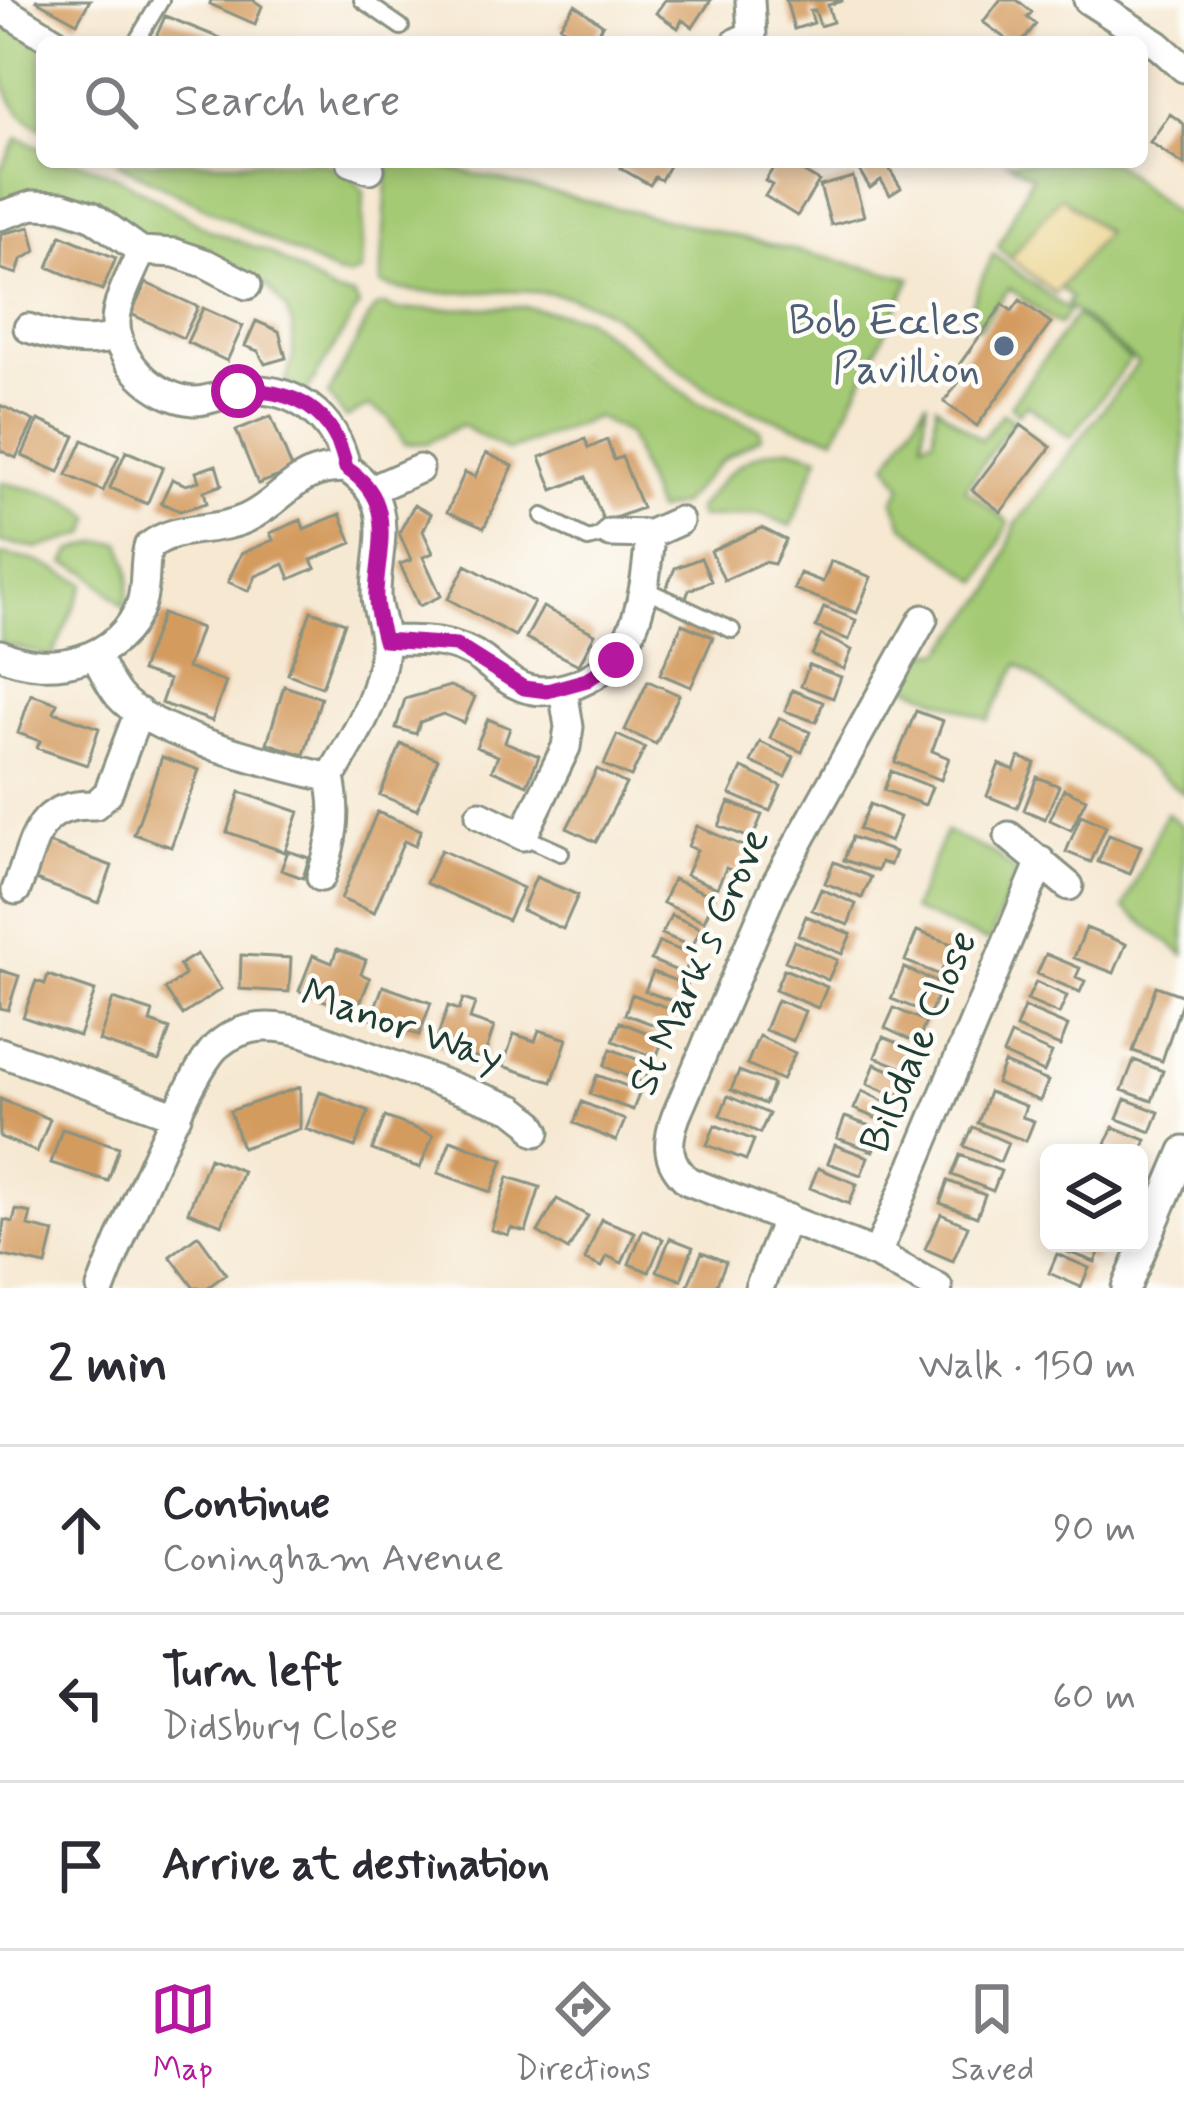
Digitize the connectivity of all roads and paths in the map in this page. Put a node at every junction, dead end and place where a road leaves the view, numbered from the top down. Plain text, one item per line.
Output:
1 (160, 0) edge
2 (362, 0) edge
3 (750, 0) edge
4 (1088, 0) edge
5 (0, 8) edge
6 (400, 27) dead end
7 (46, 36) edge
8 (139, 36) edge
9 (751, 36) edge
10 (1143, 36) edge
11 (1148, 39) edge
12 (1184, 68) edge
13 (0, 216) edge
14 (141, 251) junction
15 (247, 285) dead end
16 (28, 328) dead end
17 (118, 336) junction
18 (346, 468) junction
19 (419, 469) dead end
20 (371, 490) junction
21 (543, 517) dead end
22 (679, 521) dead end
23 (610, 532) joint
24 (650, 534) junction
25 (645, 589) junction
26 (922, 619) dead end
27 (732, 630) dead end
28 (384, 640) junction
29 (0, 654) edge
30 (95, 655) junction
31 (563, 689) junction
32 (140, 712) junction
33 (330, 778) junction
34 (480, 815) dead end
35 (523, 836) junction
36 (1009, 836) dead end
37 (562, 853) dead end
38 (1041, 861) junction
39 (321, 877) dead end
40 (1070, 886) dead end
41 (16, 890) dead end
42 (0, 1052) edge
43 (177, 1116) junction
44 (536, 1132) dead end
45 (1184, 1151) edge
46 (788, 1218) junction
47 (877, 1254) junction
48 (101, 1288) edge
49 (759, 1288) edge
50 (938, 1288) edge
51 (1126, 1288) edge

1 - 8 lane
2 - 6 lane
3 - 9 street
4 - 10 street
5 - 7 street
11 - 12 street
13 - 14 street
14 - 15 street
14 - 17 street
16 - 17 street
17 - 18 street
18 - 20 street
18 - 30 street
19 - 20 street
20 - 28 street
21 - 23 lane
22 - 24 street
23 - 24 street
24 - 25 street
25 - 27 lane
25 - 31 street
26 - 46 street, St Mark's Grove
28 - 31 street
28 - 33 street
29 - 30 street
30 - 32 street
31 - 35 street
32 - 33 street
32 - 41 street
33 - 39 street
34 - 35 street
35 - 37 lane
36 - 38 street
38 - 40 street
38 - 47 street, Bilsdale Close
42 - 43 street
43 - 44 street, Manor Way
43 - 48 street, Manor Way
45 - 51 street
46 - 47 street, St Mark's Grove
46 - 49 street
47 - 50 street, St Mark's Grove

